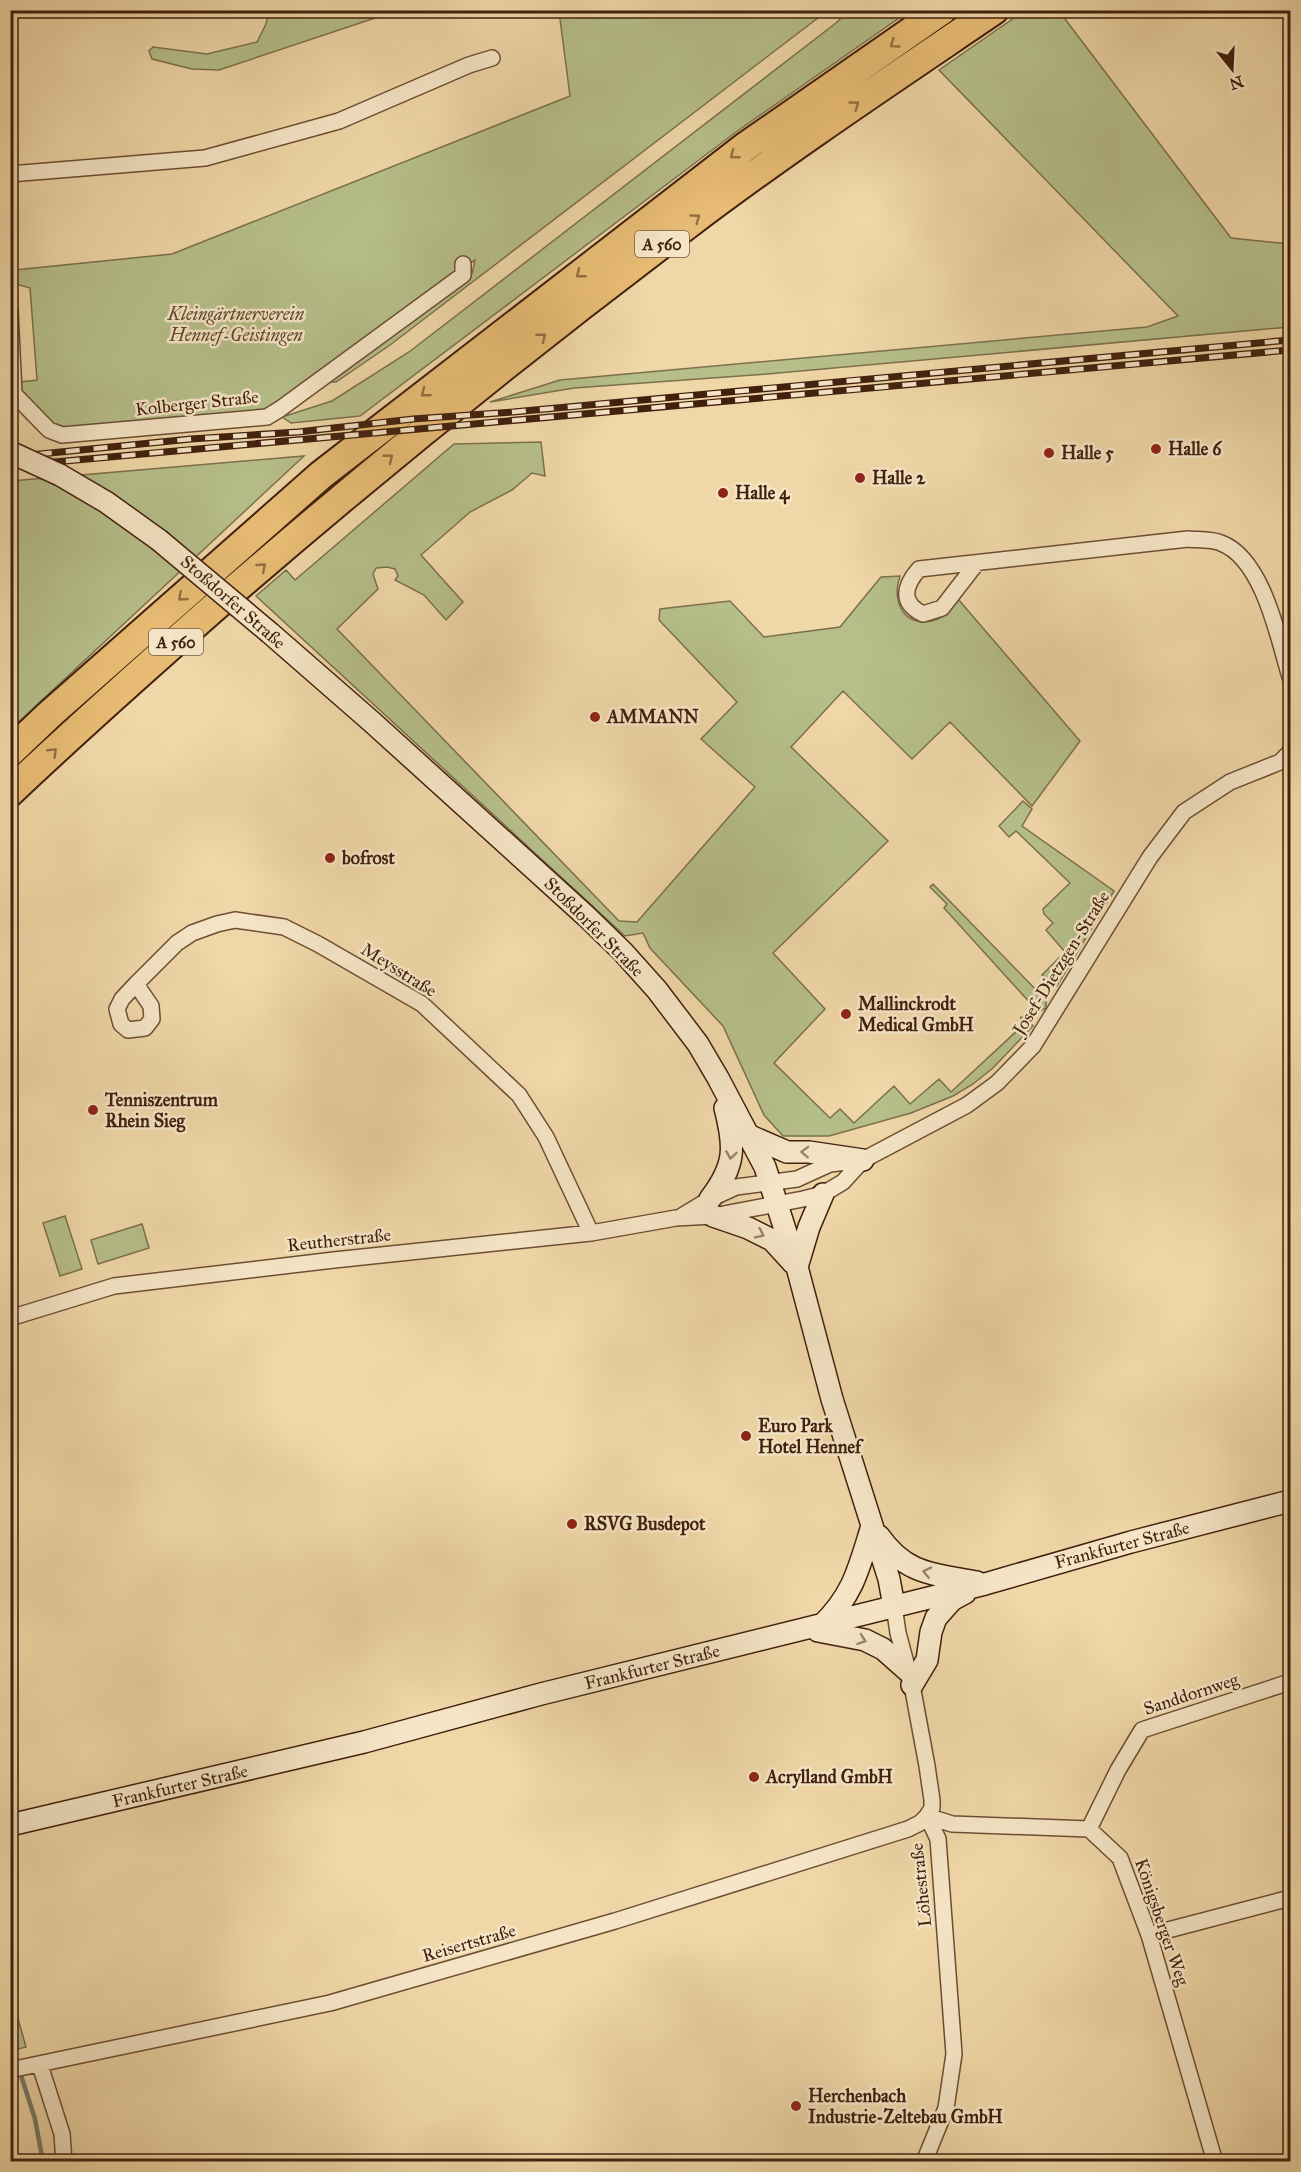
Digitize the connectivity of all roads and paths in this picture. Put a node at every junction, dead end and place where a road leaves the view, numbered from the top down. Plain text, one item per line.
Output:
1 (942, 10) edge
2 (994, 10) edge
3 (492, 58) dead end
4 (10, 174) edge
5 (463, 264) dead end
6 (10, 311) edge
7 (10, 452) edge
8 (976, 564) junction
9 (1290, 677) edge
10 (10, 752) edge
11 (1290, 752) edge
12 (10, 792) edge
13 (136, 984) dead end
14 (718, 1078) junction
15 (748, 1135) junction
16 (862, 1160) junction
17 (770, 1183) junction
18 (823, 1194) junction
19 (777, 1204) junction
20 (712, 1207) junction
21 (591, 1233) junction
22 (797, 1267) junction
23 (10, 1318) edge
24 (1290, 1501) edge
25 (872, 1526) junction
26 (985, 1584) junction
27 (894, 1606) junction
28 (814, 1627) junction
29 (910, 1679) junction
30 (1290, 1682) edge
31 (927, 1816) junction
32 (10, 1825) edge
33 (1089, 1829) junction
34 (1290, 1898) edge
35 (1149, 1935) junction
36 (34, 2066) junction
37 (11, 2070) edge
38 (64, 2162) edge
39 (924, 2162) edge
40 (1215, 2162) edge

1 -> 10 highway, A 560
12 -> 2 highway, A 560
3 - 4 street
5 - 6 street, Kolberger Straße
7 - 14 main road, Stoßdorfer Straße, bridge
8 - 8 street
8 - 9 street
11 - 16 street, Josef-Dietzgen-Straße
13 - 21 street, Meysstraße
14 - 15 main road, Stoßdorfer Straße
14 -> 20 main road
16 -> 15 main road
15 - 17 main road, Stoßdorfer Straße
16 - 17 street, Josef-Dietzgen-Straße
16 - 18 street
17 - 19 main road, Stoßdorfer Straße
17 - 20 street, Reutherstraße
18 - 19 street, Reutherstraße
18 - 22 main road
19 - 20 street, Reutherstraße
19 - 22 main road, Stoßdorfer Straße
20 - 21 street, Reutherstraße
20 -> 22 main road
21 - 23 street, Reutherstraße
22 - 25 main road, Stoßdorfer Straße
24 - 26 main road, Frankfurter Straße
26 -> 25 main road
25 - 27 main road, Stoßdorfer Straße
25 - 28 main road
26 - 27 main road, Frankfurter Straße
26 - 29 main road
27 - 28 main road, Frankfurter Straße
27 - 29 street, Löhestraße
28 -> 29 main road
28 - 32 main road, Frankfurter Straße
29 - 31 street, Löhestraße
30 - 33 street, Sanddornweg
31 - 33 street
31 - 36 street, Reisertstraße
31 - 39 street, Löhestraße
33 - 35 street, Königsberger Weg
34 - 35 street
35 - 40 street, Königsberger Weg
36 - 37 street, Reisertstraße
36 - 38 street

